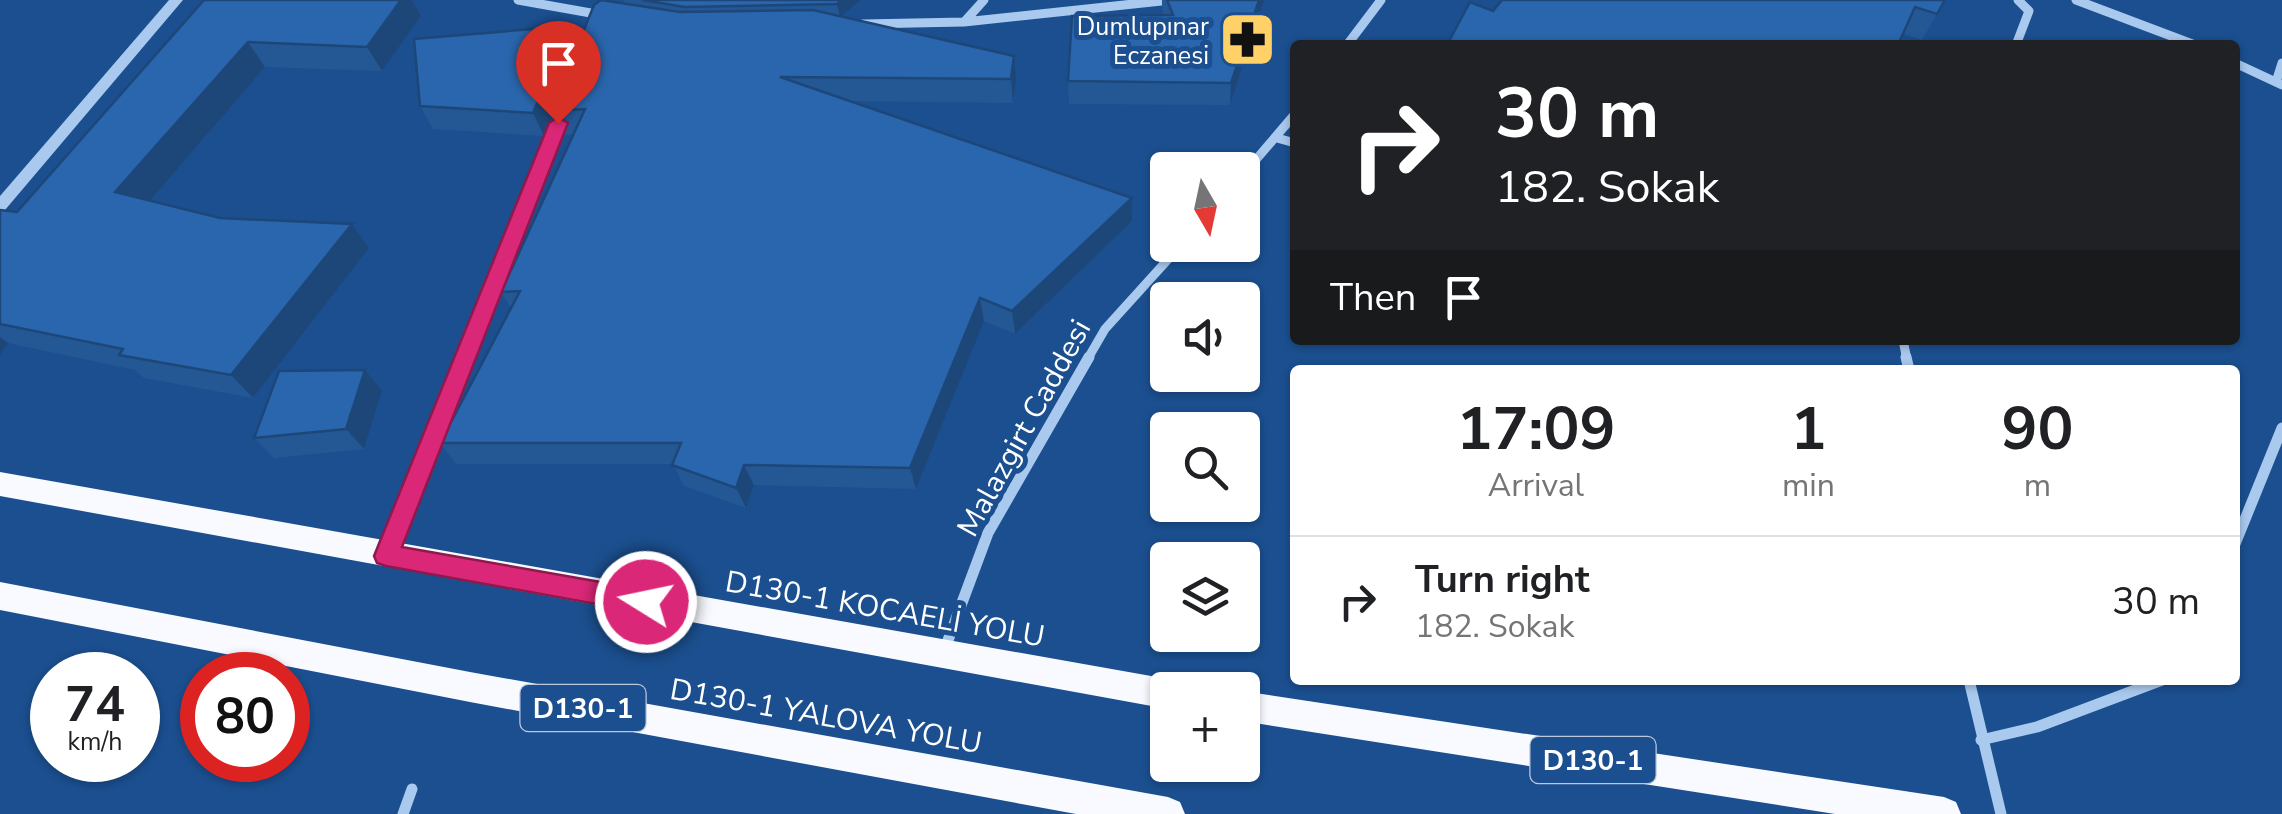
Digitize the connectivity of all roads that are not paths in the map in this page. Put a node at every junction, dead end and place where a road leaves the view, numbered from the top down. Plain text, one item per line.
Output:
1 (176, 0) edge
2 (518, 0) edge
3 (984, 0) edge
4 (1171, 0) edge
5 (1381, 0) edge
6 (2018, 0) edge
7 (2076, 0) edge
8 (606, 12) junction
9 (619, 18) edge
10 (964, 22) junction
11 (846, 24) edge
12 (594, 33) edge
13 (1351, 40) edge
14 (2018, 40) edge
15 (2183, 40) edge
16 (2282, 64) edge
17 (2240, 65) edge
18 (2279, 84) edge
19 (566, 105) edge
20 (1290, 121) edge
21 (1277, 138) junction
22 (1290, 142) edge
23 (1260, 156) edge
24 (0, 206) edge
25 (1166, 262) edge
26 (2282, 428) edge
27 (0, 484) edge
28 (2240, 532) edge
29 (386, 556) junction
30 (0, 596) edge
31 (943, 655) junction
32 (1970, 685) edge
33 (2149, 685) edge
34 (1150, 691) edge
35 (1260, 709) edge
36 (1981, 740) junction
37 (412, 789) dead end
38 (403, 814) edge
39 (1168, 814) edge
40 (1944, 814) edge
41 (2001, 814) edge

1 - 24 street
2 - 8 street
3 - 10 street
4 - 10 street
5 - 13 street
6 - 14 street
7 - 15 street
8 - 9 street
8 - 12 street
10 - 11 street
16 - 18 street
17 - 18 street
19 - 29 street
20 - 21 street
21 - 22 street
21 - 23 street
25 - 31 street, Malazgirt Caddesi
26 - 28 street
27 - 29 highway, D130-1 KOCAELİ YOLU
29 - 31 highway, D130-1 KOCAELİ YOLU
30 - 39 highway, D130-1 YALOVA YOLU / D130-1
31 - 34 highway, D130-1 KOCAELİ YOLU
32 - 36 street
33 - 36 street
35 - 40 highway, D130-1
36 - 41 street
37 - 38 street

